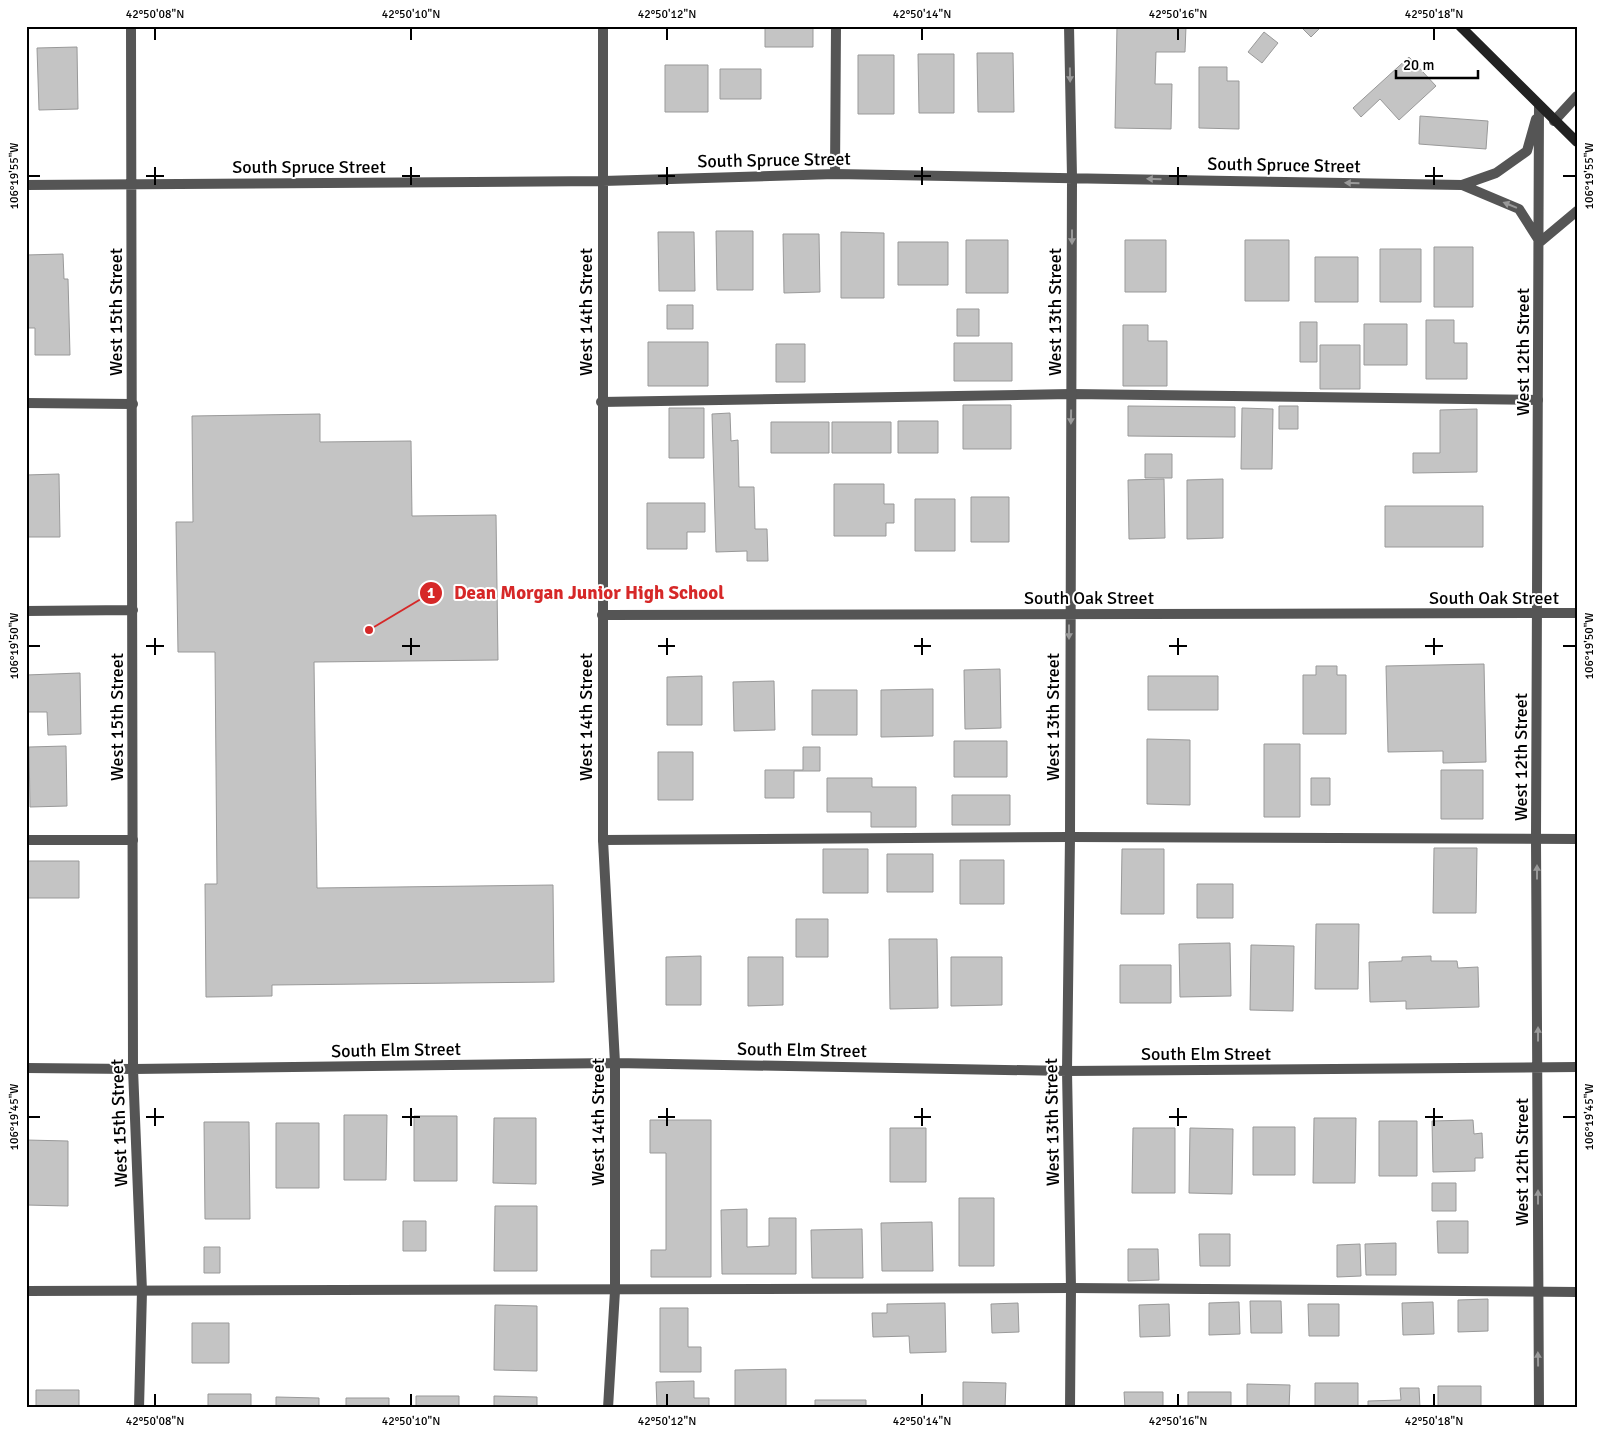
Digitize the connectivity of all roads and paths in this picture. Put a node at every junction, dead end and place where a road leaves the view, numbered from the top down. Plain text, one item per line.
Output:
1 (131, 26) edge
2 (603, 26) edge
3 (836, 26) edge
4 (1069, 26) edge
5 (1460, 26) edge
6 (1577, 96) edge
7 (1539, 106) junction
8 (1554, 121) junction
9 (1577, 142) edge
10 (835, 174) junction
11 (1072, 177) junction
12 (603, 181) junction
13 (26, 185) edge
14 (133, 185) junction
15 (1462, 185) junction
16 (1577, 211) edge
17 (1540, 242) junction
18 (1071, 394) junction
19 (1538, 400) junction
20 (601, 402) junction
21 (26, 403) edge
22 (133, 404) junction
23 (133, 610) junction
24 (26, 611) edge
25 (1577, 613) edge
26 (1538, 614) junction
27 (602, 615) junction
28 (1069, 615) junction
29 (1070, 837) junction
30 (1536, 839) junction
31 (1577, 839) edge
32 (26, 840) edge
33 (133, 840) junction
34 (603, 840) junction
35 (615, 1063) junction
36 (1538, 1067) junction
37 (1577, 1067) edge
38 (26, 1068) edge
39 (133, 1069) junction
40 (1067, 1071) junction
41 (1071, 1288) junction
42 (26, 1291) edge
43 (142, 1291) junction
44 (615, 1291) junction
45 (1538, 1292) junction
46 (1577, 1292) edge
47 (139, 1408) edge
48 (608, 1408) edge
49 (1070, 1408) edge
50 (1539, 1408) edge

1 - 14 street, West 15th Street
2 - 12 street, West 14th Street
3 - 10 street
4 -> 11 street, West 13th Street
5 - 7 main road
6 - 8 street
7 - 8 main road
7 - 15 street, South Spruce Street
7 - 17 street, West 12th Street
8 - 9 main road
10 - 11 street, South Spruce Street
10 - 12 street, South Spruce Street
15 -> 11 street, South Spruce Street
11 -> 18 street, West 13th Street
12 - 14 street, South Spruce Street
12 - 20 street, West 14th Street
13 - 14 street, South Spruce Street
14 - 22 street, West 15th Street
17 -> 15 street, South Spruce Street
16 - 17 street
17 - 19 street, West 12th Street
18 - 19 street
18 - 20 street
18 -> 28 street, West 13th Street
19 - 26 street, West 12th Street
20 - 27 street, West 14th Street
21 - 22 street
22 - 23 street, West 15th Street
23 - 24 street
23 - 33 street, West 15th Street
25 - 26 street, South Oak Street
26 - 28 street, South Oak Street
26 - 30 street, West 12th Street
27 - 28 street, South Oak Street
27 - 34 street, West 14th Street
28 -> 29 street, West 13th Street
29 - 30 street
29 - 34 street
29 - 40 street, West 13th Street
30 - 31 street
36 -> 30 street, West 12th Street
32 - 33 street
33 - 39 street, West 15th Street
34 - 35 street, West 14th Street
35 - 39 street, South Elm Street
35 - 40 street, South Elm Street
35 - 44 street, West 14th Street
36 - 37 street, South Elm Street
36 - 40 street, South Elm Street
45 -> 36 street, West 12th Street
38 - 39 street, South Elm Street
39 - 43 street, West 15th Street
40 - 41 street, West 13th Street
41 - 44 street
41 - 45 street
41 - 49 street, West 13th Street
42 - 43 street
43 - 44 street
43 - 47 street, West 15th Street
44 - 48 street, West 14th Street
45 - 46 street
50 -> 45 street, West 12th Street

